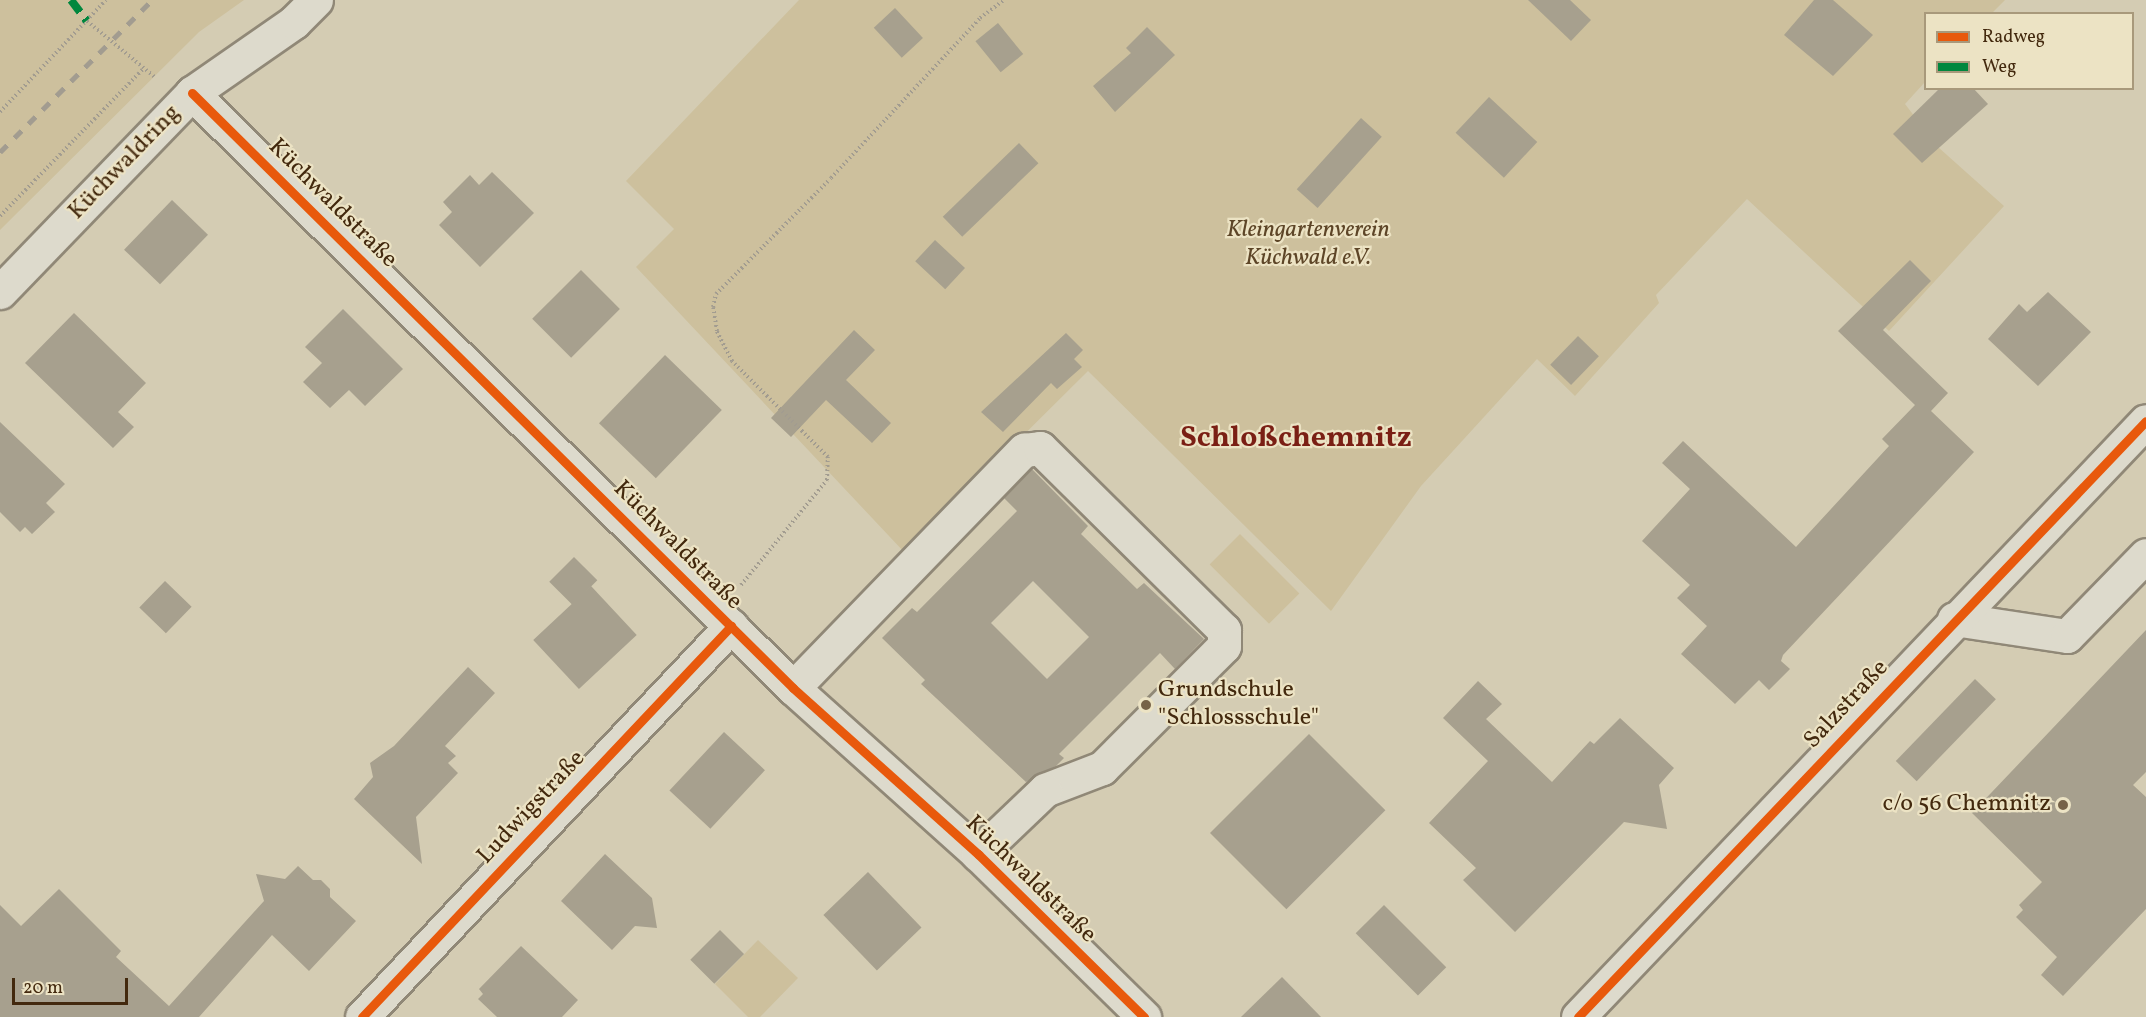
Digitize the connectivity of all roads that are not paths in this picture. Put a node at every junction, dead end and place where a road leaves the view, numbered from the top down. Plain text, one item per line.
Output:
1 (316, 0) edge
2 (192, 93) junction
3 (0, 292) edge
4 (2146, 421) edge
5 (2146, 555) edge
6 (1954, 619) junction
7 (725, 621) junction
8 (793, 688) junction
9 (978, 854) junction
10 (363, 1017) edge
11 (1144, 1017) edge
12 (1578, 1017) edge

1 - 2 street, Küchwaldring
2 - 3 street, Küchwaldring
2 - 7 street, Küchwaldstraße
4 - 6 street, Salzstraße
5 - 6 street
6 - 12 street, Salzstraße
7 - 8 street, Küchwaldstraße
7 - 10 street, Ludwigstraße
8 - 9 street, Küchwaldstraße
8 - 9 street
9 - 11 street, Küchwaldstraße

